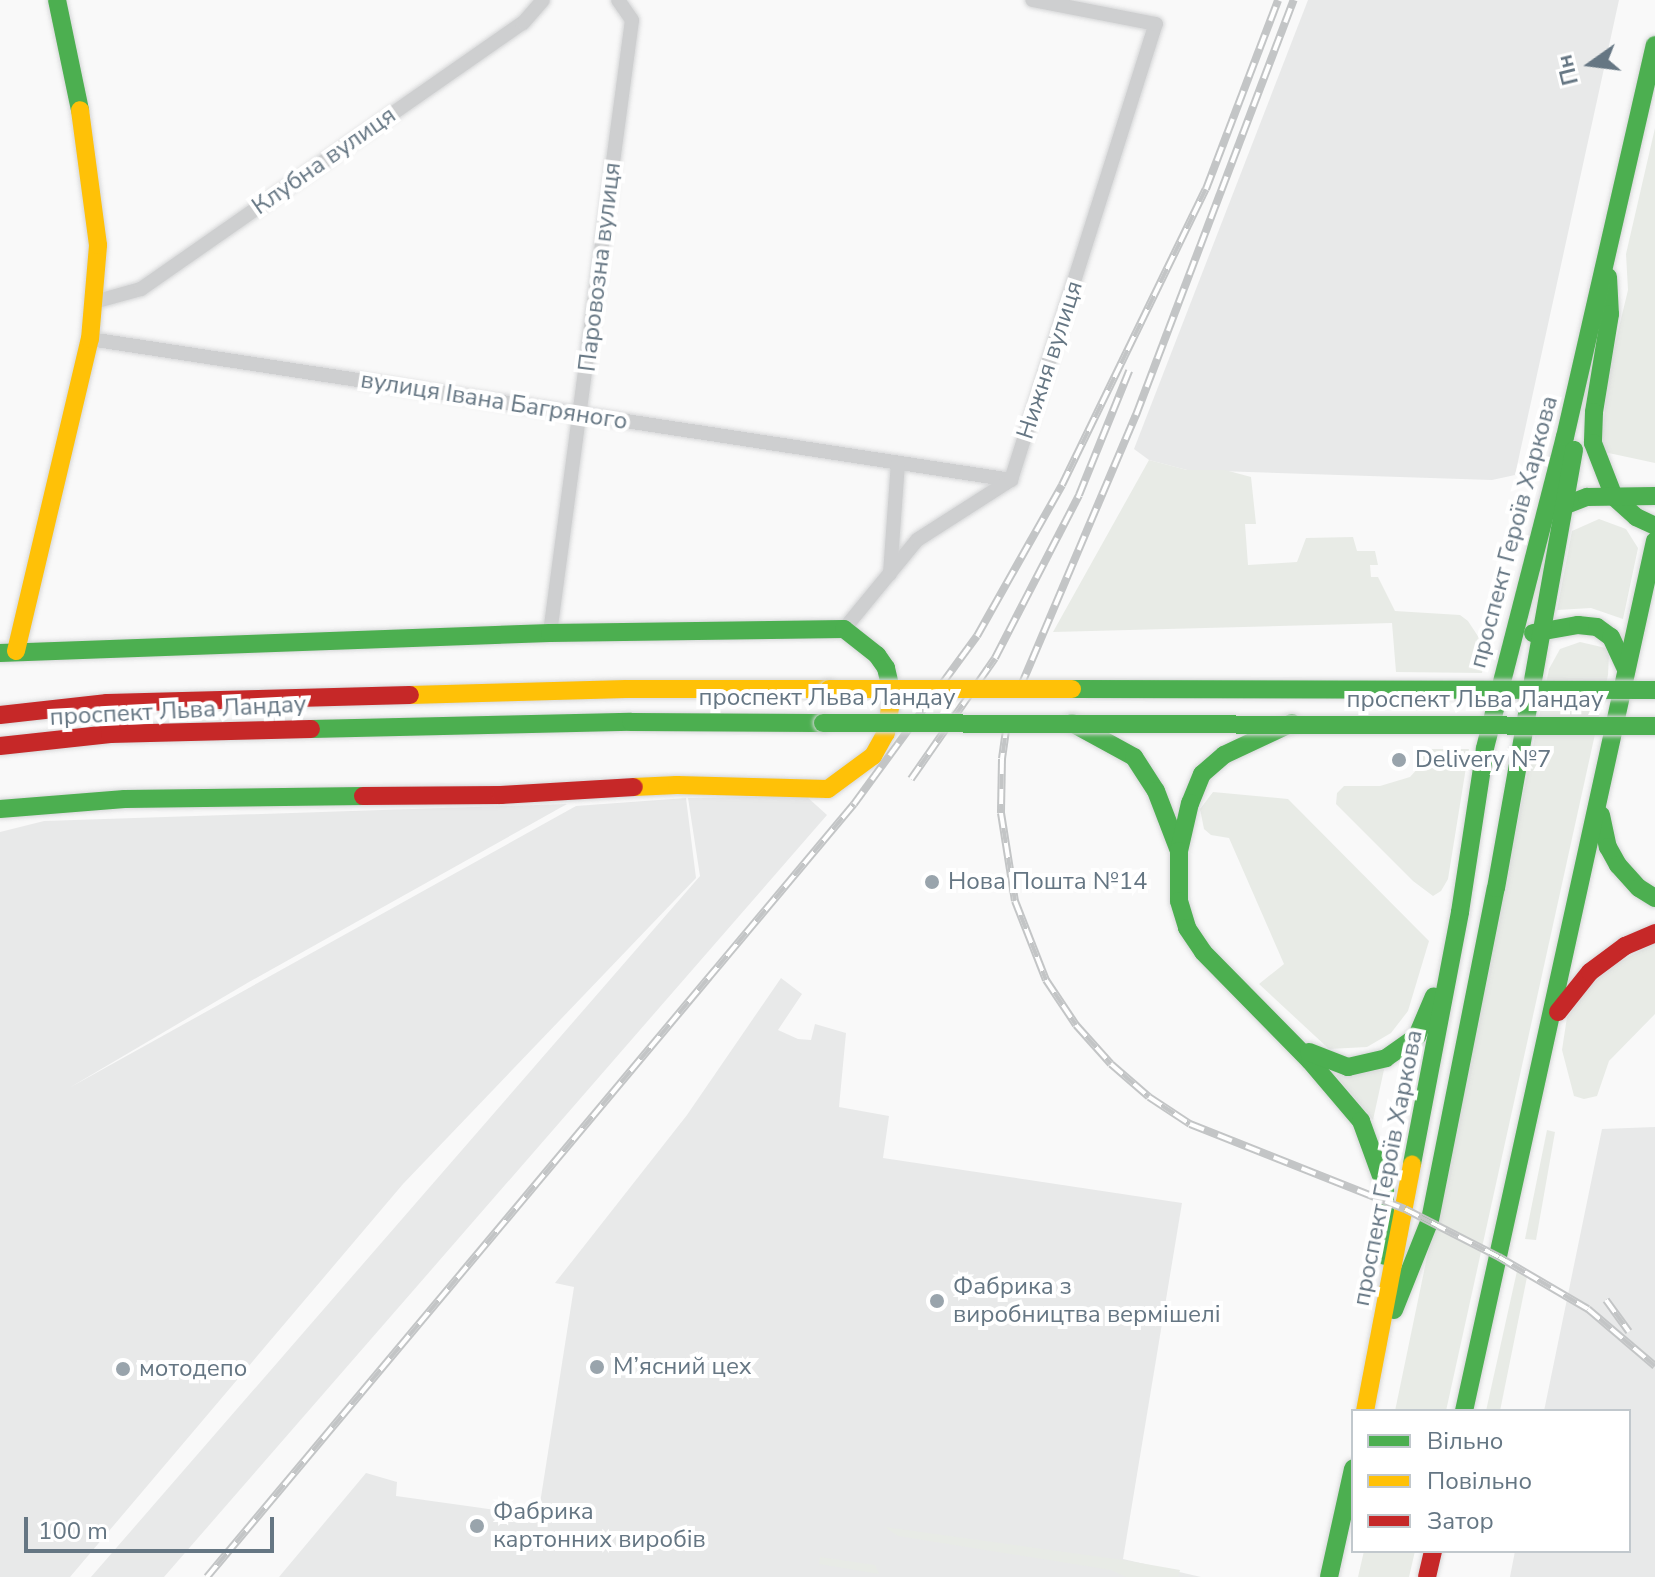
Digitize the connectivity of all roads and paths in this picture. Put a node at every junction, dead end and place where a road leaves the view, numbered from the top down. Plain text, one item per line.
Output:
1 (57, 0) edge
2 (543, 0) edge
3 (618, 0) edge
4 (1032, 0) edge
5 (1655, 45) edge
6 (1606, 262) junction
7 (94, 302) junction
8 (90, 339) junction
9 (581, 415) junction
10 (898, 463) junction
11 (1011, 480) junction
12 (1655, 496) edge
13 (1617, 500) junction
14 (1655, 503) edge
15 (1565, 510) junction
16 (1655, 526) edge
17 (1541, 531) junction
18 (1655, 541) edge
19 (890, 574) junction
20 (1569, 626) junction
21 (844, 629) junction
22 (1543, 630) junction
23 (550, 633) junction
24 (8, 652) edge
25 (1537, 663) junction
26 (1625, 667) junction
27 (1503, 670) junction
28 (1655, 690) edge
29 (0, 715) edge
30 (1072, 723) junction
31 (1292, 723) junction
32 (1655, 726) edge
33 (0, 746) edge
34 (1600, 797) junction
35 (0, 809) edge
36 (1179, 851) junction
37 (1655, 898) edge
38 (1460, 912) junction
39 (1655, 933) edge
40 (1551, 1026) junction
41 (1292, 1041) junction
42 (1379, 1342) junction
43 (1365, 1409) edge
44 (1464, 1409) edge
45 (1351, 1478) edge
46 (1433, 1553) edge
47 (1329, 1577) edge
48 (1427, 1577) edge

1 - 7 main road
2 - 7 street, Клубна вулиця
3 - 9 street, Паровозна вулиця
4 - 11 street, Нижня вулиця
5 - 6 main road, проспект Героїв Харкова
6 - 13 main road
6 - 15 main road
6 - 17 main road, проспект Героїв Харкова
7 - 8 main road
8 - 9 street, вулиця Івана Багряного
8 - 24 main road
9 - 10 street, вулиця Івана Багряного
9 - 23 street, Паровозна вулиця
10 - 11 street, вулиця Івана Багряного
10 - 19 street
11 - 19 street
12 - 13 main road
13 - 14 main road
13 - 15 main road
13 - 16 main road
15 - 17 main road
15 - 22 main road
17 - 27 main road, проспект Героїв Харкова
18 - 26 main road
19 - 21 street
20 - 22 main road
20 - 25 main road
20 - 26 main road
21 - 23 main road
21 - 35 main road
22 - 25 main road
22 - 27 main road
23 - 24 main road
25 - 42 main road
26 - 34 main road
27 - 38 main road, проспект Героїв Харкова
28 - 29 main road, проспект Льва Ландау, bridge
30 - 31 main road, проспект Льва Ландау, bridge
30 - 33 main road, проспект Льва Ландау, bridge
30 - 36 main road
31 - 32 main road, проспект Льва Ландау, bridge
31 - 36 main road
34 - 37 main road
34 - 40 main road
36 - 41 main road
38 - 41 main road
38 - 42 main road, проспект Героїв Харкова
39 - 40 main road
40 - 44 main road
41 - 42 main road
42 - 43 main road, проспект Героїв Харкова
45 - 47 main road
46 - 48 main road

